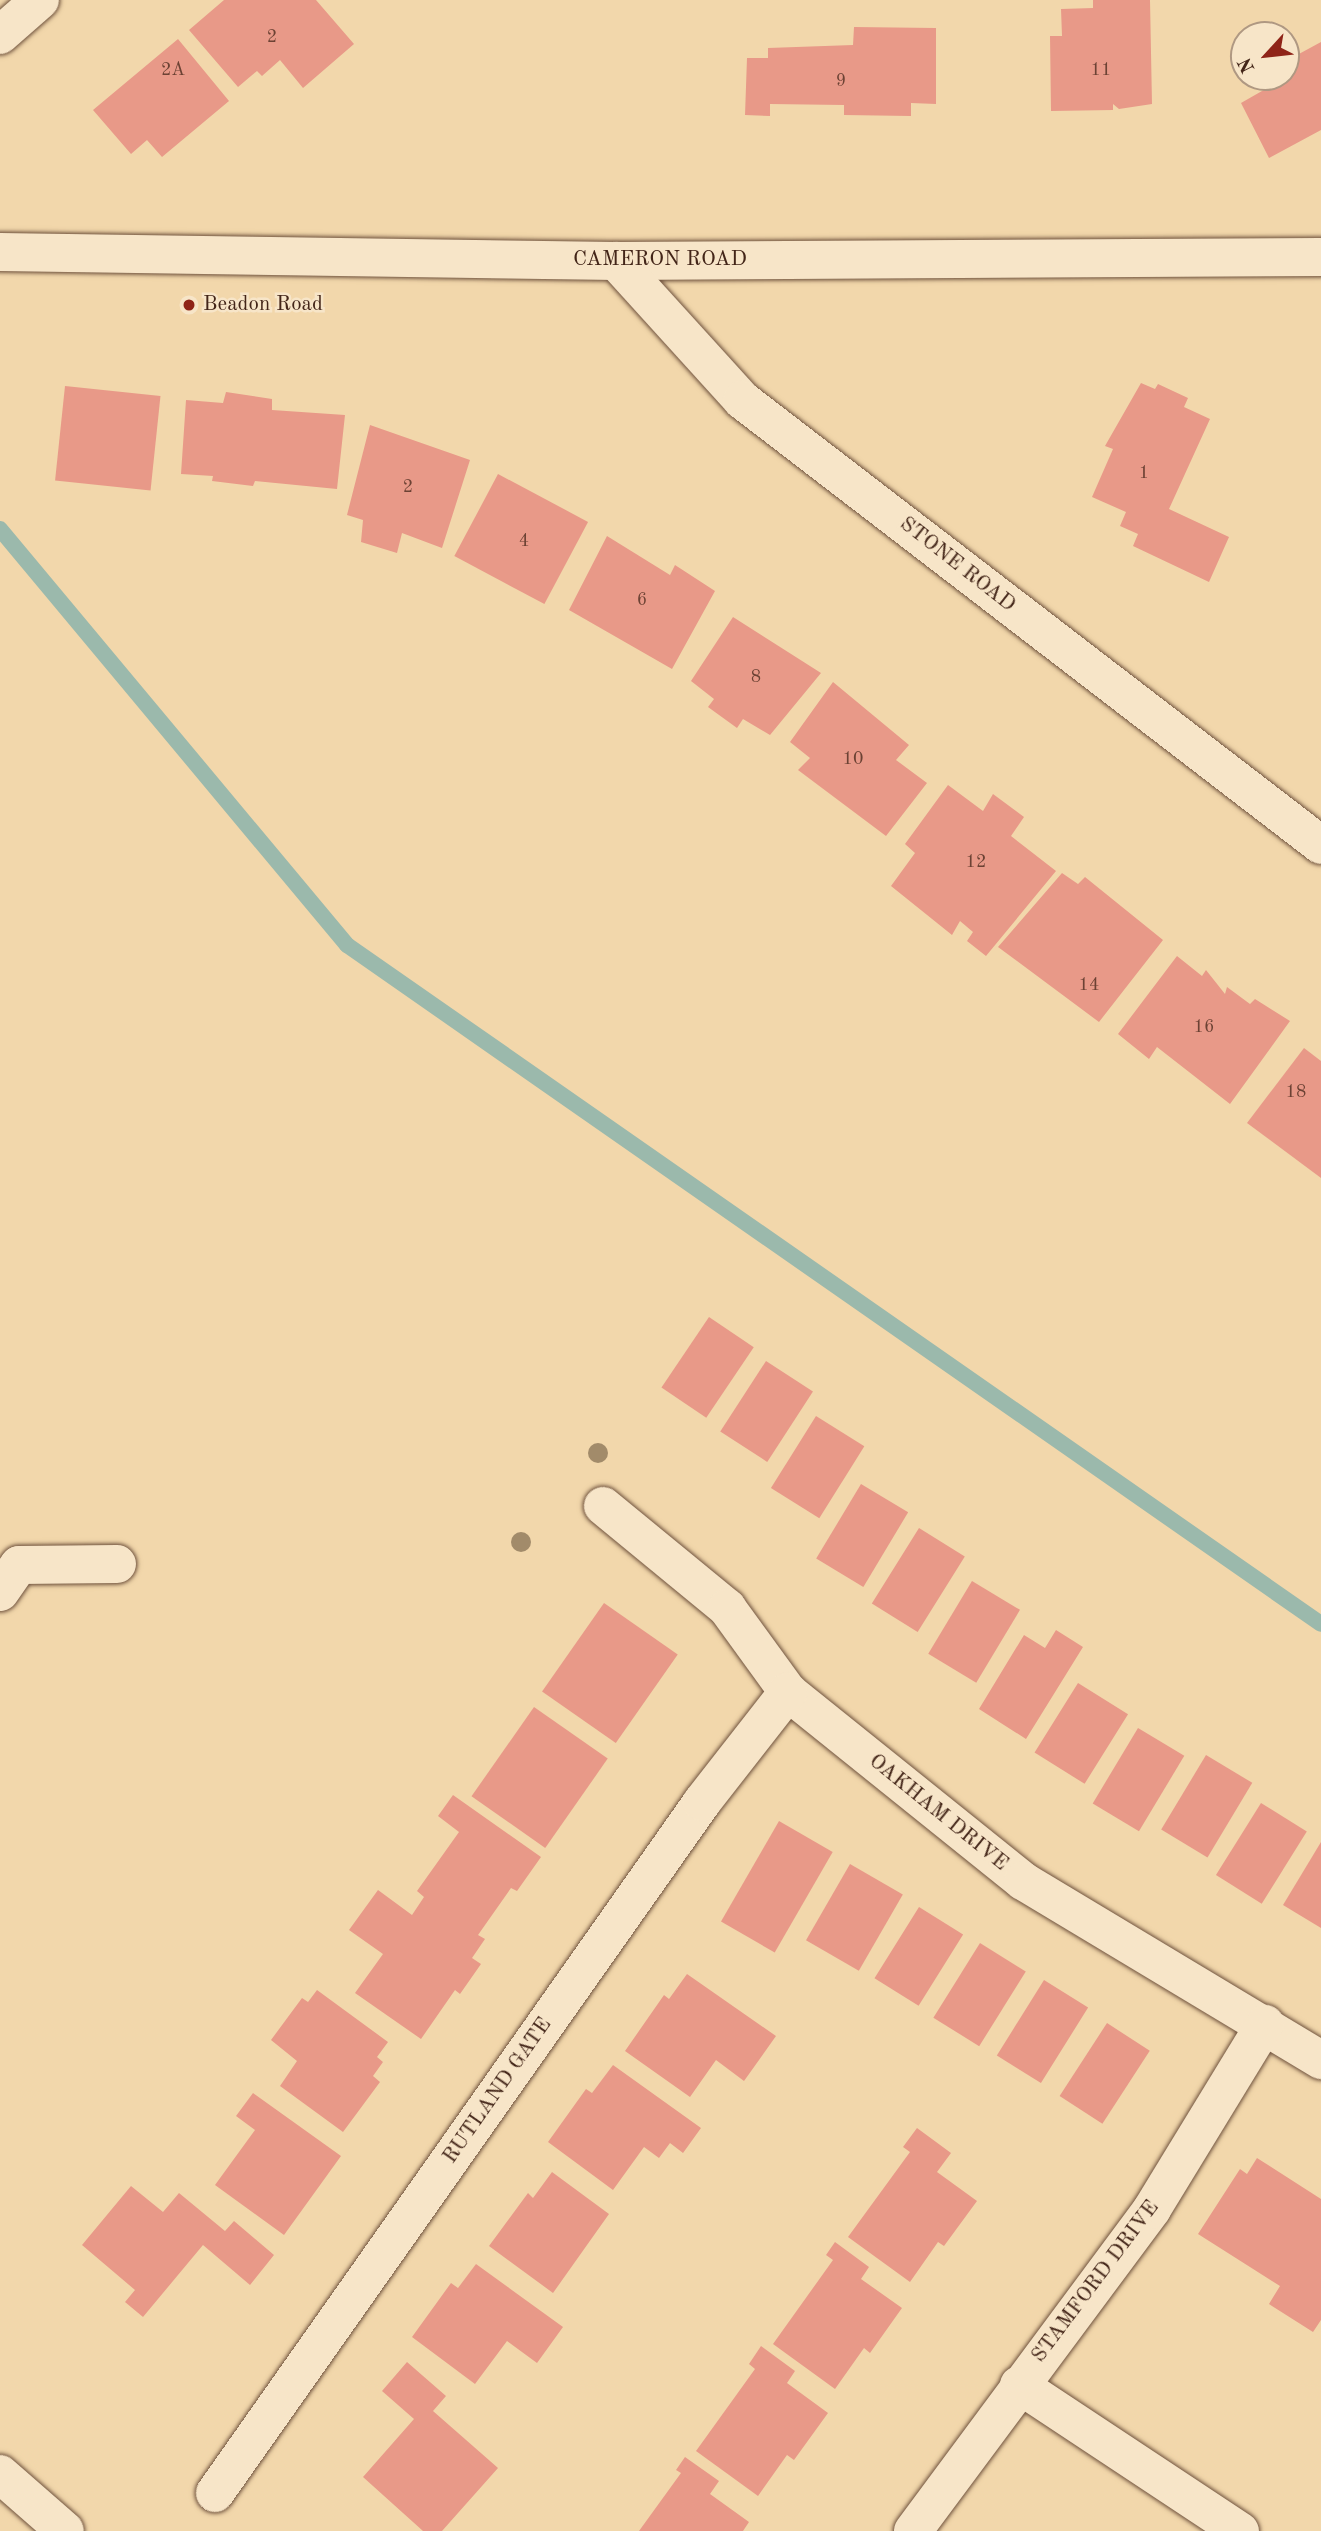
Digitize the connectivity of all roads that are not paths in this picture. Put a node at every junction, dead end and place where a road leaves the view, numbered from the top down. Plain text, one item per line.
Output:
1 (40, 0) edge
2 (0, 35) edge
3 (0, 252) edge
4 (1321, 257) edge
5 (616, 261) junction
6 (1321, 845) edge
7 (603, 1506) dead end
8 (117, 1564) dead end
9 (0, 1592) edge
10 (788, 1692) junction
11 (1265, 2024) junction
12 (1321, 2060) edge
13 (1019, 2385) junction
14 (0, 2474) edge
15 (215, 2493) dead end
16 (65, 2531) edge
17 (913, 2531) edge
18 (1240, 2531) edge

1 - 2 street
3 - 5 street, CAMERON ROAD
4 - 5 street, CAMERON ROAD
5 - 6 street, STONE ROAD
7 - 10 street, OAKHAM DRIVE
8 - 9 street
10 - 11 street, OAKHAM DRIVE
10 - 15 street, RUTLAND GATE
11 - 12 street, OAKHAM DRIVE
11 - 13 street, STAMFORD DRIVE
13 - 17 street, STAMFORD DRIVE
13 - 18 street
14 - 16 street

